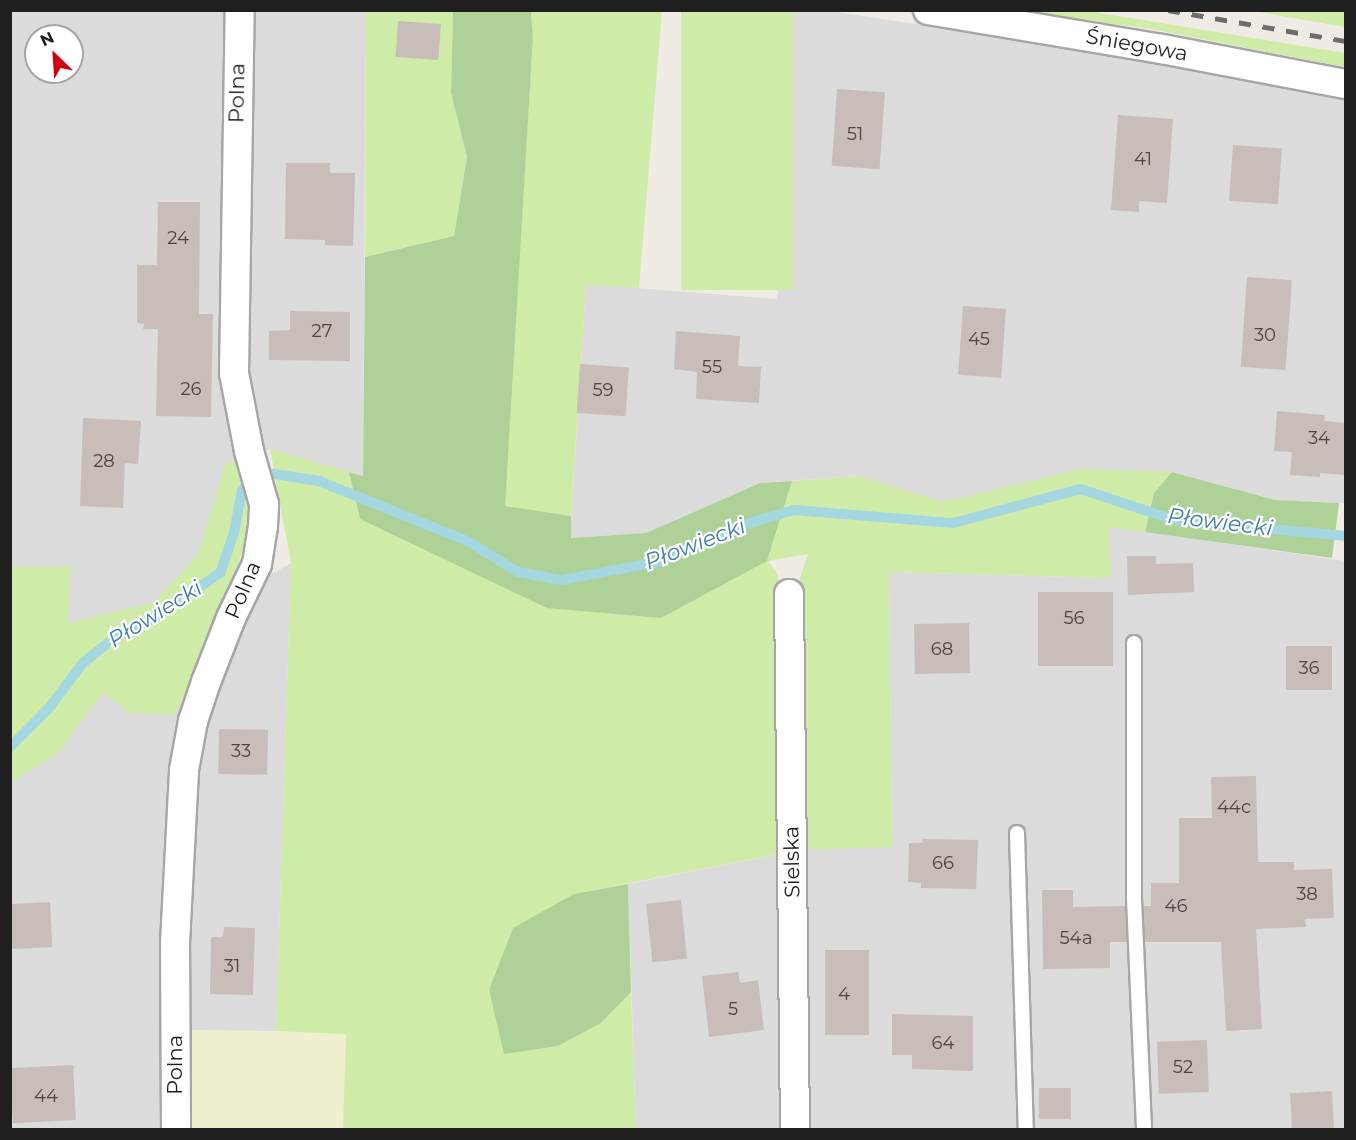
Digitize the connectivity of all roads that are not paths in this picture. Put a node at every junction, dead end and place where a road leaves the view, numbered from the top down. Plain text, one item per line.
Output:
1 (240, 10) edge
2 (928, 10) edge
3 (1346, 84) edge
4 (789, 594) dead end
5 (1134, 643) dead end
6 (1017, 833) dead end
7 (176, 1130) edge
8 (795, 1130) edge
9 (1026, 1130) edge
10 (1144, 1130) edge

1 - 7 street, Polna
2 - 3 street, Śniegowa
4 - 8 street, Sielska
5 - 10 lane
6 - 9 lane

